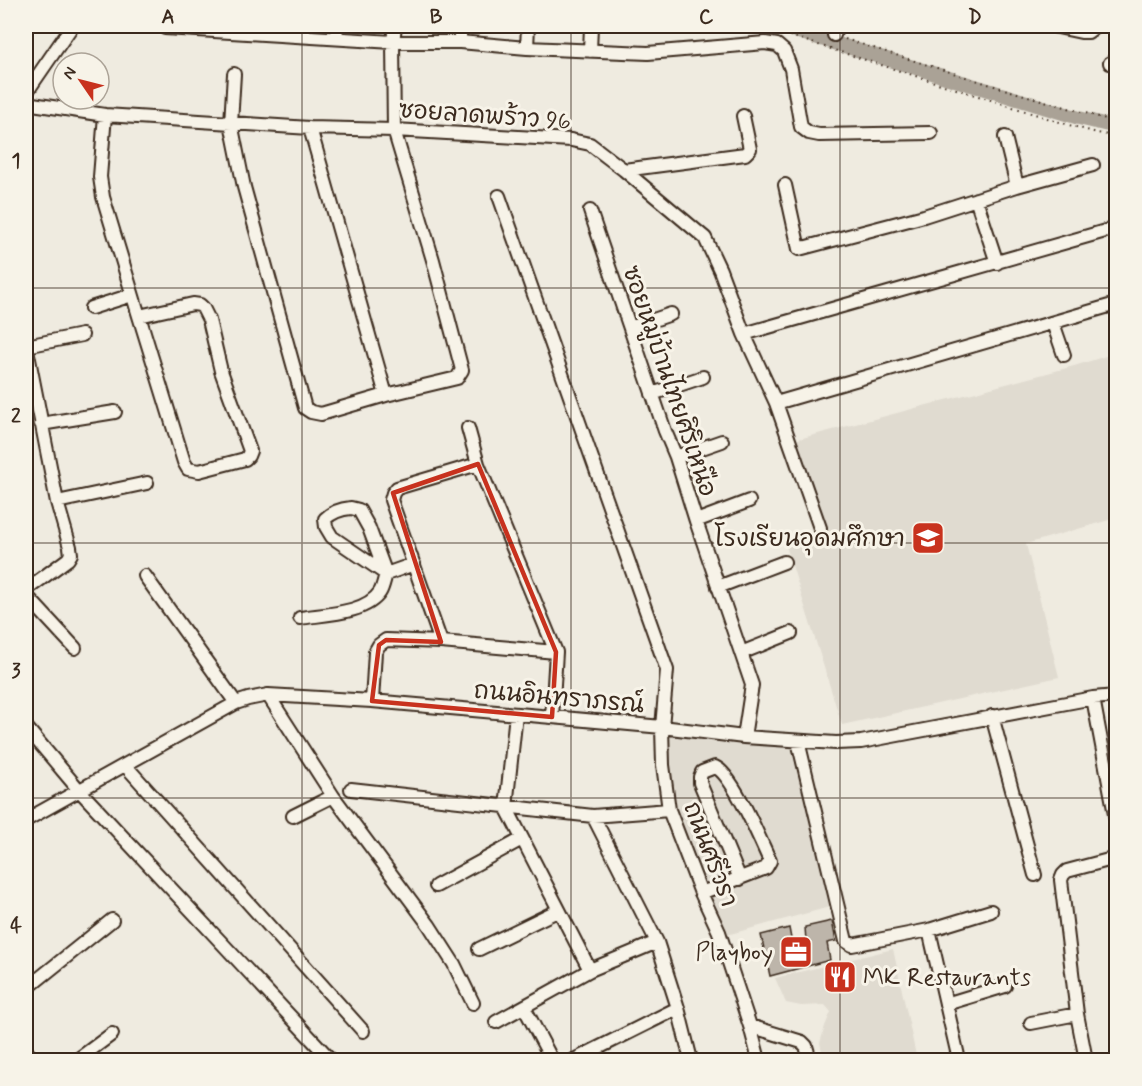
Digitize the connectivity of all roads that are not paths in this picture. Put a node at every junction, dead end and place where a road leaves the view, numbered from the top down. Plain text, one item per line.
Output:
1 (72, 26) edge
2 (395, 26) edge
3 (460, 26) edge
4 (528, 26) edge
5 (591, 26) edge
6 (1053, 26) edge
7 (1096, 26) edge
8 (165, 28) dead end
9 (210, 28) edge
10 (272, 30) edge
11 (336, 32) edge
12 (393, 42) junction
13 (460, 42) junction
14 (527, 48) junction
15 (590, 51) junction
16 (234, 74) dead end
17 (26, 93) edge
18 (26, 103) edge
19 (105, 115) junction
20 (743, 117) dead end
21 (231, 123) junction
22 (310, 128) junction
23 (394, 130) junction
24 (931, 133) dead end
25 (1005, 137) dead end
26 (1093, 165) dead end
27 (624, 170) junction
28 (785, 185) dead end
29 (1017, 186) junction
30 (499, 196) dead end
31 (976, 199) junction
32 (590, 211) dead end
33 (1116, 228) edge
34 (997, 263) junction
35 (132, 295) junction
36 (1116, 304) edge
37 (91, 308) dead end
38 (670, 314) dead end
39 (139, 316) junction
40 (1053, 323) junction
41 (630, 328) junction
42 (744, 334) junction
43 (82, 335) dead end
44 (26, 345) edge
45 (1064, 355) dead end
46 (704, 377) dead end
47 (652, 394) junction
48 (386, 395) junction
49 (776, 403) junction
50 (115, 412) dead end
51 (41, 424) junction
52 (468, 428) dead end
53 (723, 441) dead end
54 (676, 457) junction
55 (478, 464) junction
56 (147, 483) dead end
57 (749, 501) dead end
58 (57, 502) junction
59 (696, 521) junction
60 (820, 528) dead end
61 (783, 562) dead end
62 (414, 564) junction
63 (386, 574) junction
64 (145, 576) dead end
65 (718, 587) junction
66 (26, 590) edge
67 (26, 595) edge
68 (300, 618) dead end
69 (791, 633) dead end
70 (441, 642) junction
71 (75, 648) dead end
72 (556, 652) junction
73 (741, 653) junction
74 (268, 695) junction
75 (1116, 696) edge
76 (1093, 698) junction
77 (372, 701) junction
78 (236, 703) junction
79 (516, 714) junction
80 (992, 716) junction
81 (552, 717) junction
82 (662, 727) junction
83 (26, 728) edge
84 (744, 737) junction
85 (798, 741) junction
86 (125, 765) junction
87 (351, 789) dead end
88 (79, 790) junction
89 (333, 796) junction
90 (506, 807) junction
91 (669, 810) junction
92 (292, 816) dead end
93 (593, 816) junction
94 (26, 820) edge
95 (1116, 820) edge
96 (522, 839) junction
97 (1116, 858) edge
98 (1035, 875) dead end
99 (740, 879) junction
100 (436, 886) dead end
101 (701, 893) junction
102 (559, 910) junction
103 (991, 911) dead end
104 (112, 920) dead end
105 (929, 930) junction
106 (657, 942) junction
107 (479, 949) dead end
108 (590, 970) junction
109 (1005, 986) dead end
110 (26, 989) edge
111 (473, 1003) dead end
112 (946, 1004) junction
113 (524, 1007) junction
114 (678, 1008) junction
115 (1077, 1014) junction
116 (496, 1022) dead end
117 (1031, 1023) dead end
118 (750, 1026) junction
119 (363, 1031) dead end
120 (112, 1034) dead end
121 (26, 1051) edge
122 (33, 1060) edge
123 (77, 1060) edge
124 (331, 1060) edge
125 (552, 1060) edge
126 (574, 1060) edge
127 (691, 1060) edge
128 (759, 1060) edge
129 (810, 1060) edge
130 (959, 1060) edge
131 (1086, 1060) edge

1 - 17 street
2 - 12 street
3 - 13 street
4 - 14 street
5 - 15 street
6 - 7 street
8 - 9 street
9 - 10 street
10 - 11 street
11 - 12 street
12 - 13 street
12 - 23 street
13 - 14 street
14 - 15 street
15 - 24 street
16 - 21 street
18 - 19 street, ซอยลาดพร้าว 96
19 - 21 street, ซอยลาดพร้าว 96
19 - 35 street
20 - 27 street
21 - 22 street, ซอยลาดพร้าว 96
21 - 48 street
22 - 23 street, ซอยลาดพร้าว 96
22 - 48 street
23 - 27 street, ซอยลาดพร้าว 96
23 - 48 street
25 - 29 street
26 - 29 street
27 - 42 street, ซอยลาดพร้าว 96
28 - 31 street
29 - 31 street
30 - 82 street, ถนนศรีวรา
31 - 34 street
32 - 41 street, ซอยหมู่บ้านไทยศิริเหนือ
33 - 34 street
34 - 42 street
35 - 37 street
35 - 39 street
36 - 40 street
38 - 41 street
39 - 39 street
40 - 45 street
40 - 49 street
41 - 47 street, ซอยหมู่บ้านไทยศิริเหนือ
42 - 49 street, ซอยลาดพร้าว 96
43 - 44 street
44 - 51 street
46 - 47 street
47 - 54 street, ซอยหมู่บ้านไทยศิริเหนือ
49 - 60 street, ซอยลาดพร้าว 96
50 - 51 street
51 - 58 street
52 - 55 street
53 - 54 street
54 - 59 street, ซอยหมู่บ้านไทยศิริเหนือ
55 - 62 street
55 - 72 street
56 - 58 street
57 - 59 street
58 - 66 street
59 - 65 street, ซอยหมู่บ้านไทยศิริเหนือ
61 - 65 street
62 - 63 street
62 - 70 street
63 - 63 street
63 - 68 street
64 - 78 street
65 - 73 street, ซอยหมู่บ้านไทยศิริเหนือ
67 - 71 street
69 - 73 street
70 - 72 street
70 - 77 street
72 - 81 street
73 - 84 street, ซอยหมู่บ้านไทยศิริเหนือ
74 - 77 street, ถนนอินทราภรณ์
74 - 78 street, ถนนอินทราภรณ์
74 - 89 street
75 - 76 street, ถนนอินทราภรณ์
76 - 80 street, ถนนอินทราภรณ์
76 - 95 street
77 - 79 street, ถนนอินทราภรณ์
78 - 86 street, ถนนอินทราภรณ์
79 - 81 street, ถนนอินทราภรณ์
79 - 90 street
80 - 85 street, ถนนอินทราภรณ์
80 - 98 street
81 - 82 street, ถนนอินทราภรณ์
82 - 84 street, ถนนอินทราภรณ์
82 - 91 street, ถนนศรีวรา
83 - 88 street
84 - 85 street, ถนนอินทราภรณ์
85 - 105 street
86 - 88 street, ถนนอินทราภรณ์
86 - 119 street
87 - 90 street
88 - 94 street, ถนนอินทราภรณ์
88 - 124 street
89 - 92 street
89 - 111 street
90 - 93 street
90 - 96 street
91 - 93 street
91 - 101 street, ถนนศรีวรา
93 - 106 street
96 - 100 street
96 - 102 street
97 - 115 street
99 - 99 street
99 - 101 street
101 - 118 street, ถนนศรีวรา
102 - 107 street
102 - 108 street
103 - 105 street
104 - 110 street
105 - 112 street
106 - 108 street
106 - 114 street
108 - 113 street
109 - 112 street
112 - 130 street
113 - 116 street
113 - 125 street
114 - 126 street
114 - 127 street
115 - 117 street
115 - 131 street
118 - 128 street, ถนนศรีวรา
118 - 129 street
120 - 123 street
121 - 122 street

